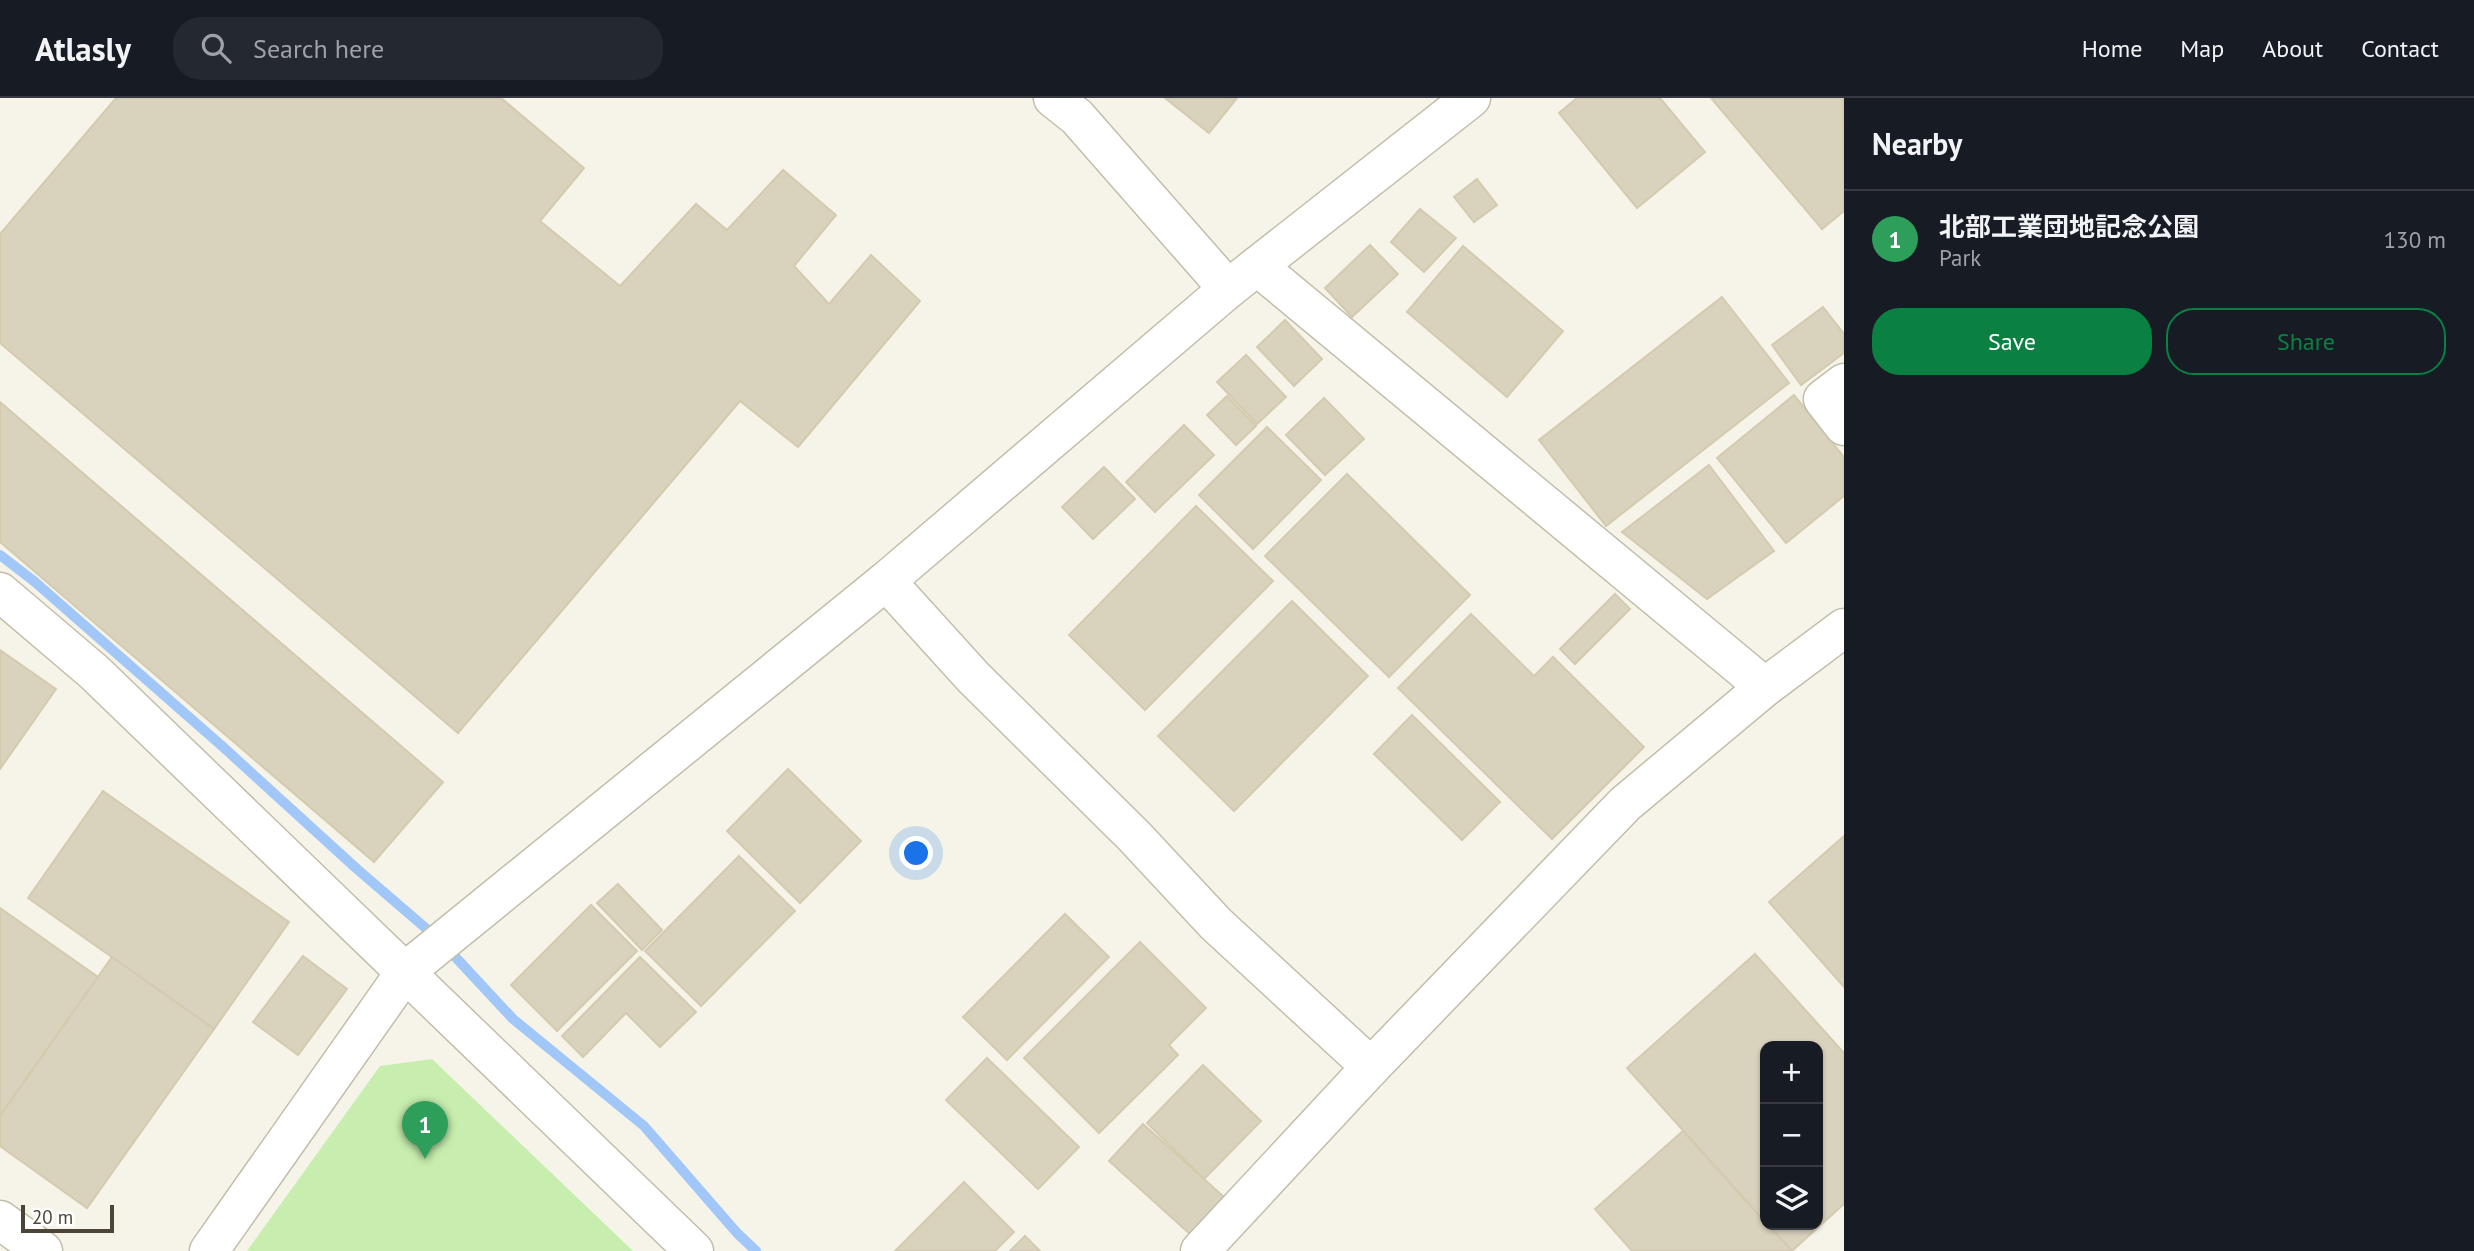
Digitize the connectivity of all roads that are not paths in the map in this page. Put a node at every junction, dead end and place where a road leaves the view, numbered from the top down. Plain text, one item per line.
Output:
1 (1053, 98) edge
2 (1471, 98) edge
3 (1257, 266) junction
4 (1228, 289) junction
5 (1844, 383) edge
6 (1844, 426) edge
7 (886, 581) junction
8 (0, 592) edge
9 (1844, 628) edge
10 (1765, 687) junction
11 (406, 971) junction
12 (1371, 1067) junction
13 (0, 1220) edge
14 (43, 1251) edge
15 (209, 1251) edge
16 (694, 1251) edge
17 (1200, 1251) edge

1 - 4 street
2 - 3 street
3 - 4 street
3 - 10 street
4 - 7 street
5 - 6 street
7 - 11 street
7 - 12 street
8 - 11 street
9 - 10 street
10 - 12 street
11 - 15 street
11 - 16 street
12 - 17 street
13 - 14 street

